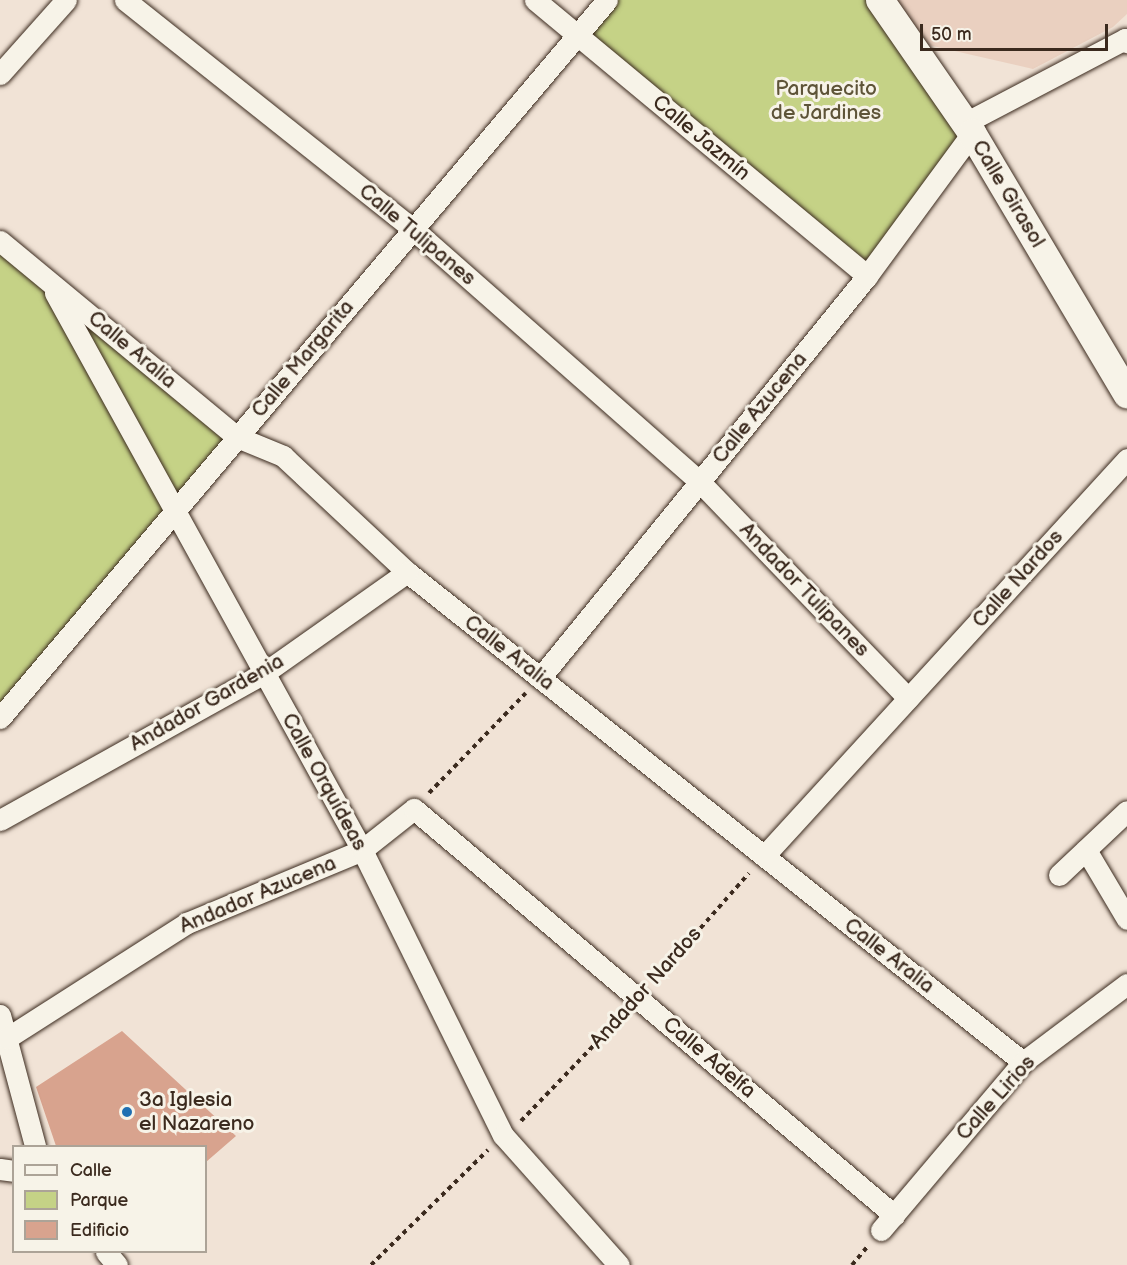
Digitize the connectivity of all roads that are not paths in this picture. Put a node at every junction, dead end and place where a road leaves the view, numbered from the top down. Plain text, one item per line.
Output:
1 (66, 0) edge
2 (125, 0) edge
3 (535, 0) edge
4 (607, 0) edge
5 (880, 0) edge
6 (578, 34) junction
7 (1126, 41) edge
8 (0, 74) edge
9 (968, 128) junction
10 (413, 229) junction
11 (0, 241) edge
12 (867, 276) junction
13 (50, 282) junction
14 (1127, 394) edge
15 (237, 437) junction
16 (1127, 459) edge
17 (699, 482) junction
18 (174, 512) junction
19 (407, 572) junction
20 (264, 673) junction
21 (540, 678) junction
22 (908, 698) junction
23 (0, 718) edge
24 (414, 809) joint
25 (1127, 811) edge
26 (0, 820) edge
27 (362, 850) junction
28 (1086, 850) junction
29 (764, 856) junction
30 (1059, 875) dead end
31 (1127, 919) edge
32 (1127, 984) edge
33 (0, 1015) edge
34 (7, 1038) junction
35 (1023, 1062) junction
36 (35, 1145) edge
37 (887, 1222) joint
38 (108, 1253) edge
39 (117, 1265) edge
40 (619, 1265) edge

1 - 8 street
2 - 10 street, Calle Tulipanes
3 - 6 street, Calle Jazmín
4 - 6 street, Calle Margarita
5 - 9 street, Calle Girasol
6 - 10 street, Calle Margarita
6 - 12 street, Calle Jazmín
7 - 9 street, Calle Azucena
9 - 12 street, Calle Azucena
9 - 14 street, Calle Girasol
10 - 15 street, Calle Margarita
10 - 17 street, Calle Tulipanes
11 - 13 street, Calle Aralia
12 - 17 street, Calle Azucena
13 - 15 street, Calle Aralia
13 - 18 street, Calle Orquídeas
15 - 18 street, Calle Margarita
15 - 19 street, Calle Aralia
16 - 22 street, Calle Nardos
17 - 21 street, Calle Azucena
17 - 22 street, Andador Tulipanes
18 - 20 street, Calle Orquídeas
18 - 23 street, Calle Margarita
19 - 20 street, Andador Gardenia
19 - 21 street, Calle Aralia
20 - 26 street, Andador Gardenia
20 - 27 street, Calle Orquídeas
21 - 29 street, Calle Aralia
22 - 29 street
24 - 27 street, Andador Azucena
24 - 37 street, Calle Adelfa
25 - 28 street
27 - 34 street, Andador Azucena
27 - 40 street, Calle Orquídeas
28 - 30 street
28 - 31 street
29 - 35 street, Calle Aralia
32 - 35 street, Calle Lirios
33 - 34 street
34 - 36 street
35 - 37 street, Calle Lirios
38 - 39 street

